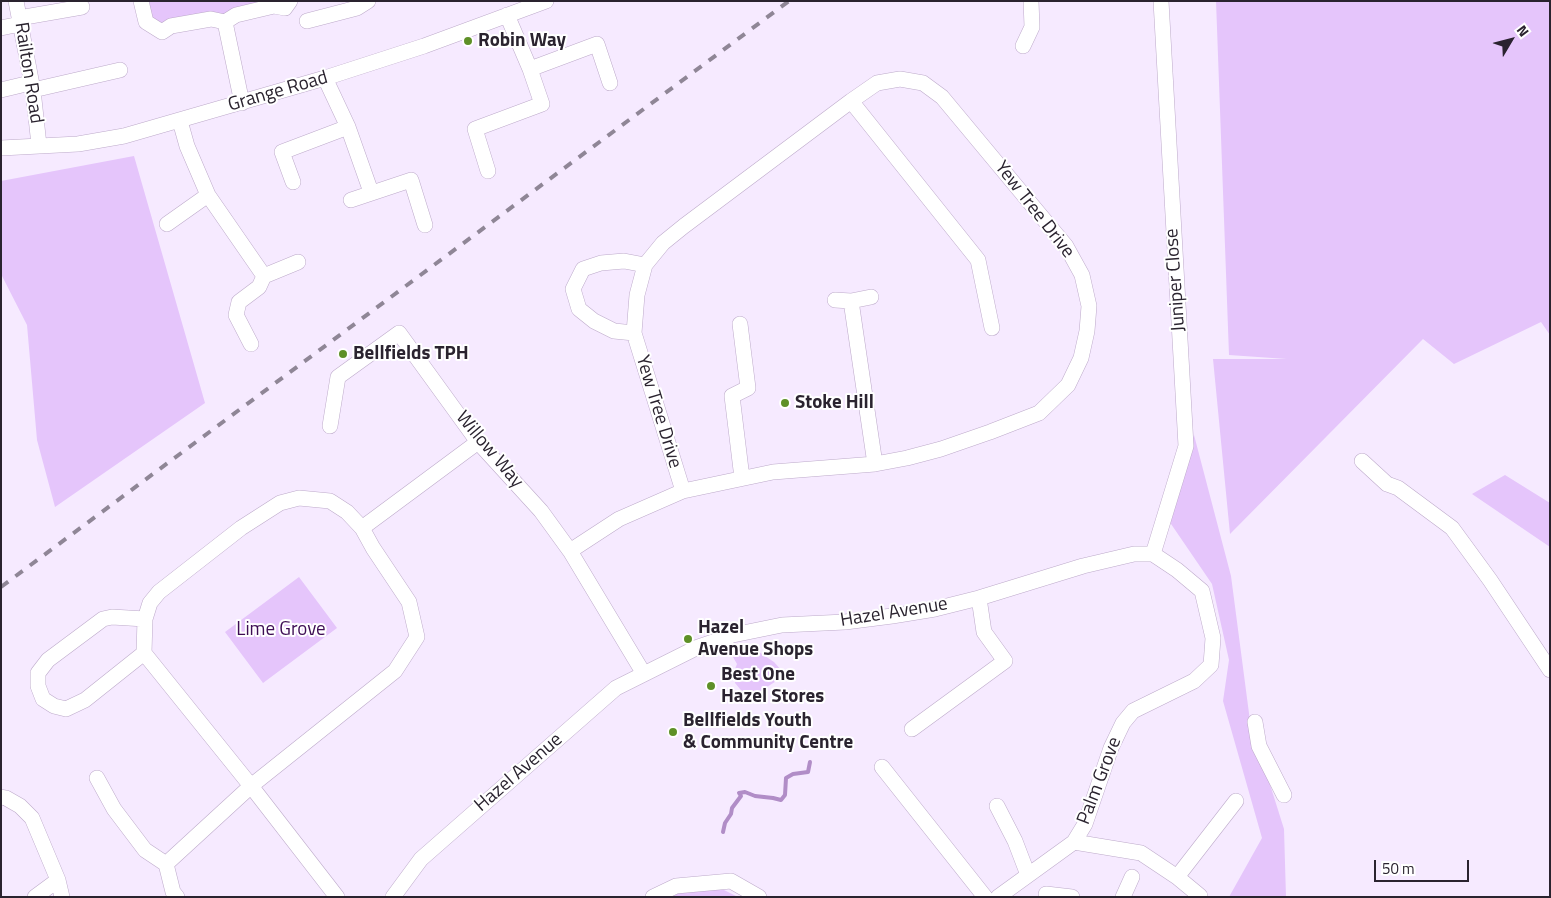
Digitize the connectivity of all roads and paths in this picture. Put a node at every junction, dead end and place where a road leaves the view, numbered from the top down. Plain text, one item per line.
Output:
1 (16, 1) edge
2 (141, 1) edge
3 (290, 1) edge
4 (368, 1) edge
5 (546, 1) edge
6 (1031, 1) edge
7 (1161, 1) edge
8 (82, 8) dead end
9 (507, 15) junction
10 (20, 21) junction
11 (307, 21) dead end
12 (225, 22) junction
13 (1, 28) edge
14 (1023, 46) dead end
15 (530, 69) junction
16 (120, 70) dead end
17 (325, 78) junction
18 (610, 83) dead end
19 (32, 87) junction
20 (1, 90) edge
21 (851, 101) junction
22 (242, 103) junction
23 (180, 121) junction
24 (348, 128) junction
25 (39, 145) junction
26 (1, 148) edge
27 (488, 171) dead end
28 (293, 182) dead end
29 (371, 192) junction
30 (208, 195) junction
31 (351, 200) dead end
32 (167, 224) dead end
33 (425, 225) dead end
34 (298, 262) dead end
35 (645, 265) junction
36 (264, 276) junction
37 (871, 297) dead end
38 (835, 300) dead end
39 (851, 302) junction
40 (740, 324) dead end
41 (992, 328) dead end
42 (634, 333) junction
43 (251, 344) dead end
44 (330, 426) dead end
45 (478, 442) junction
46 (1362, 461) dead end
47 (875, 464) junction
48 (742, 478) junction
49 (334, 488) dead end
50 (683, 491) junction
51 (318, 500) junction
52 (362, 528) junction
53 (570, 550) junction
54 (1154, 554) junction
55 (979, 598) junction
56 (145, 619) junction
57 (144, 653) junction
58 (1550, 670) edge
59 (644, 674) junction
60 (1255, 722) dead end
61 (912, 729) dead end
62 (882, 767) dead end
63 (97, 778) dead end
64 (251, 786) junction
65 (1284, 795) dead end
66 (1, 797) edge
67 (1236, 801) dead end
68 (997, 806) dead end
69 (1074, 842) junction
70 (166, 864) junction
71 (1028, 875) junction
72 (1132, 877) dead end
73 (1176, 877) junction
74 (58, 880) junction
75 (1046, 894) dead end
76 (172, 895) edge
77 (1200, 896) edge
78 (35, 897) edge
79 (62, 897) edge
80 (337, 897) edge
81 (392, 897) edge
82 (653, 897) edge
83 (759, 897) edge
84 (985, 897) edge
85 (998, 897) edge
86 (1072, 897) edge
87 (1123, 897) edge

1 - 10 street, Railton Road
2 - 12 street
3 - 12 street
4 - 11 street
5 - 9 street, Grange Road
6 - 14 street
7 - 54 street, Juniper Close
8 - 10 street
9 - 15 street
9 - 17 street, Grange Road
10 - 13 street
10 - 19 street, Railton Road
12 - 22 street
15 - 18 street
15 - 27 street
16 - 19 street
17 - 22 street, Grange Road
17 - 24 street
19 - 20 street
19 - 25 street, Railton Road
21 - 35 street, Yew Tree Drive
21 - 41 street
21 - 47 street, Yew Tree Drive
22 - 23 street, Grange Road
23 - 25 street, Grange Road
23 - 30 street
24 - 28 street
24 - 29 street
25 - 26 street, Grange Road
29 - 31 street
29 - 33 street
30 - 32 street
30 - 36 street
34 - 36 street
35 - 42 street, Yew Tree Drive
35 - 42 street, Yew Tree Drive
36 - 43 street
37 - 39 street
38 - 39 street
39 - 47 street
40 - 48 street
42 - 50 street, Yew Tree Drive
44 - 45 street, Willow Way
45 - 52 street
45 - 53 street, Willow Way
46 - 58 street
47 - 48 street, Yew Tree Drive
48 - 50 street, Yew Tree Drive
49 - 51 street
50 - 53 street, Yew Tree Drive
51 - 52 street
51 - 56 street
52 - 64 street
53 - 59 street, Willow Way
54 - 55 street, Hazel Avenue
54 - 69 street, Palm Grove
55 - 59 street, Hazel Avenue
55 - 61 street
56 - 57 street
56 - 57 street
57 - 64 street
59 - 81 street, Hazel Avenue
60 - 65 street
62 - 84 street
63 - 70 street
64 - 70 street
64 - 80 street
66 - 74 street
67 - 73 street
68 - 71 street
69 - 71 street, Palm Grove
69 - 73 street, Palm Grove
70 - 76 street
71 - 85 street, Palm Grove
72 - 87 street
73 - 77 street, Palm Grove
74 - 78 street
74 - 79 street
75 - 86 street
82 - 83 street

